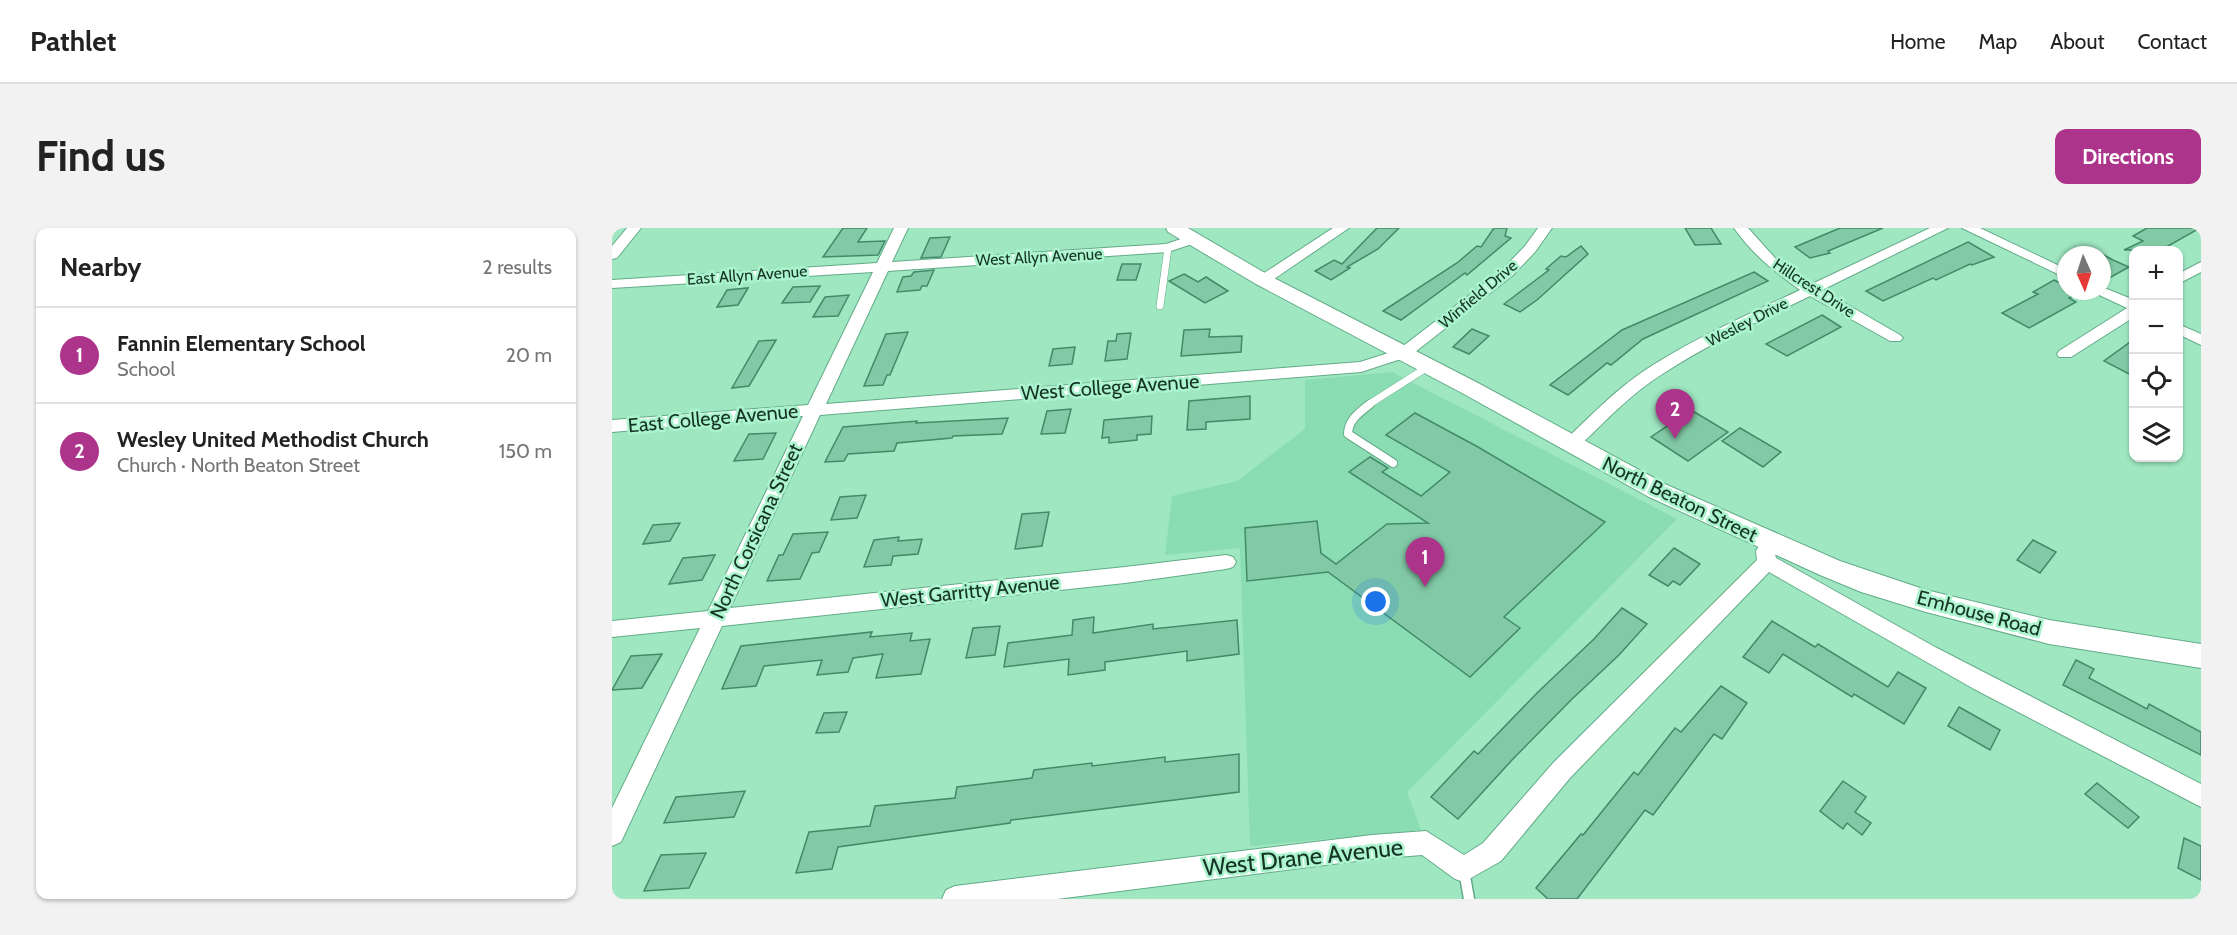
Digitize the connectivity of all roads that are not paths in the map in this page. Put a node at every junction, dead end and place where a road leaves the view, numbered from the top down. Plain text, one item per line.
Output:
1 (634, 228) edge
2 (901, 228) edge
3 (1342, 228) edge
4 (1545, 228) edge
5 (1741, 228) edge
6 (1941, 228) edge
7 (1968, 228) edge
8 (1179, 238) edge
9 (612, 255) edge
10 (883, 266) junction
11 (2201, 266) edge
12 (2057, 270) edge
13 (2183, 277) edge
14 (1263, 280) junction
15 (612, 284) edge
16 (1812, 290) junction
17 (2111, 296) edge
18 (1160, 306) dead end
19 (2129, 306) edge
20 (2129, 311) edge
21 (2183, 331) edge
22 (1895, 338) dead end
23 (2201, 340) edge
24 (1404, 353) junction
25 (2065, 354) dead end
26 (1429, 366) junction
27 (813, 410) junction
28 (612, 426) edge
29 (1571, 444) junction
30 (1393, 463) dead end
31 (1766, 551) junction
32 (1226, 562) dead end
33 (714, 619) junction
34 (612, 629) edge
35 (2201, 656) edge
36 (2201, 796) edge
37 (612, 834) edge
38 (1464, 870) junction
39 (955, 899) edge
40 (1469, 899) edge

1 - 9 street
2 - 10 street, North Corsicana Street
3 - 14 street
4 - 24 street, Winfield Drive
5 - 16 street, Hillcrest Drive
6 - 16 street, Wesley Drive
7 - 12 street
8 - 10 street, West Allyn Avenue
8 - 14 main road, North Beaton Street
8 - 18 lane
10 - 15 street, East Allyn Avenue
10 - 27 street, North Corsicana Street
11 - 13 street
14 - 24 main road, North Beaton Street
16 - 22 street, Hillcrest Drive
16 - 29 street, Wesley Drive
17 - 19 street
20 - 25 street
21 - 23 street
24 - 26 main road, North Beaton Street
24 - 27 street, West College Avenue
26 - 29 main road, North Beaton Street
26 - 30 lane
27 - 28 street, East College Avenue
27 - 33 street, North Corsicana Street
29 - 31 main road, North Beaton Street
31 - 35 main road, Emhouse Road
31 - 36 street, North Beaton Street
31 - 38 street
32 - 33 street, West Garritty Avenue
33 - 34 street, West Garritty Avenue
33 - 37 street, North Corsicana Street
38 - 39 street, West Drane Avenue
38 - 40 lane

